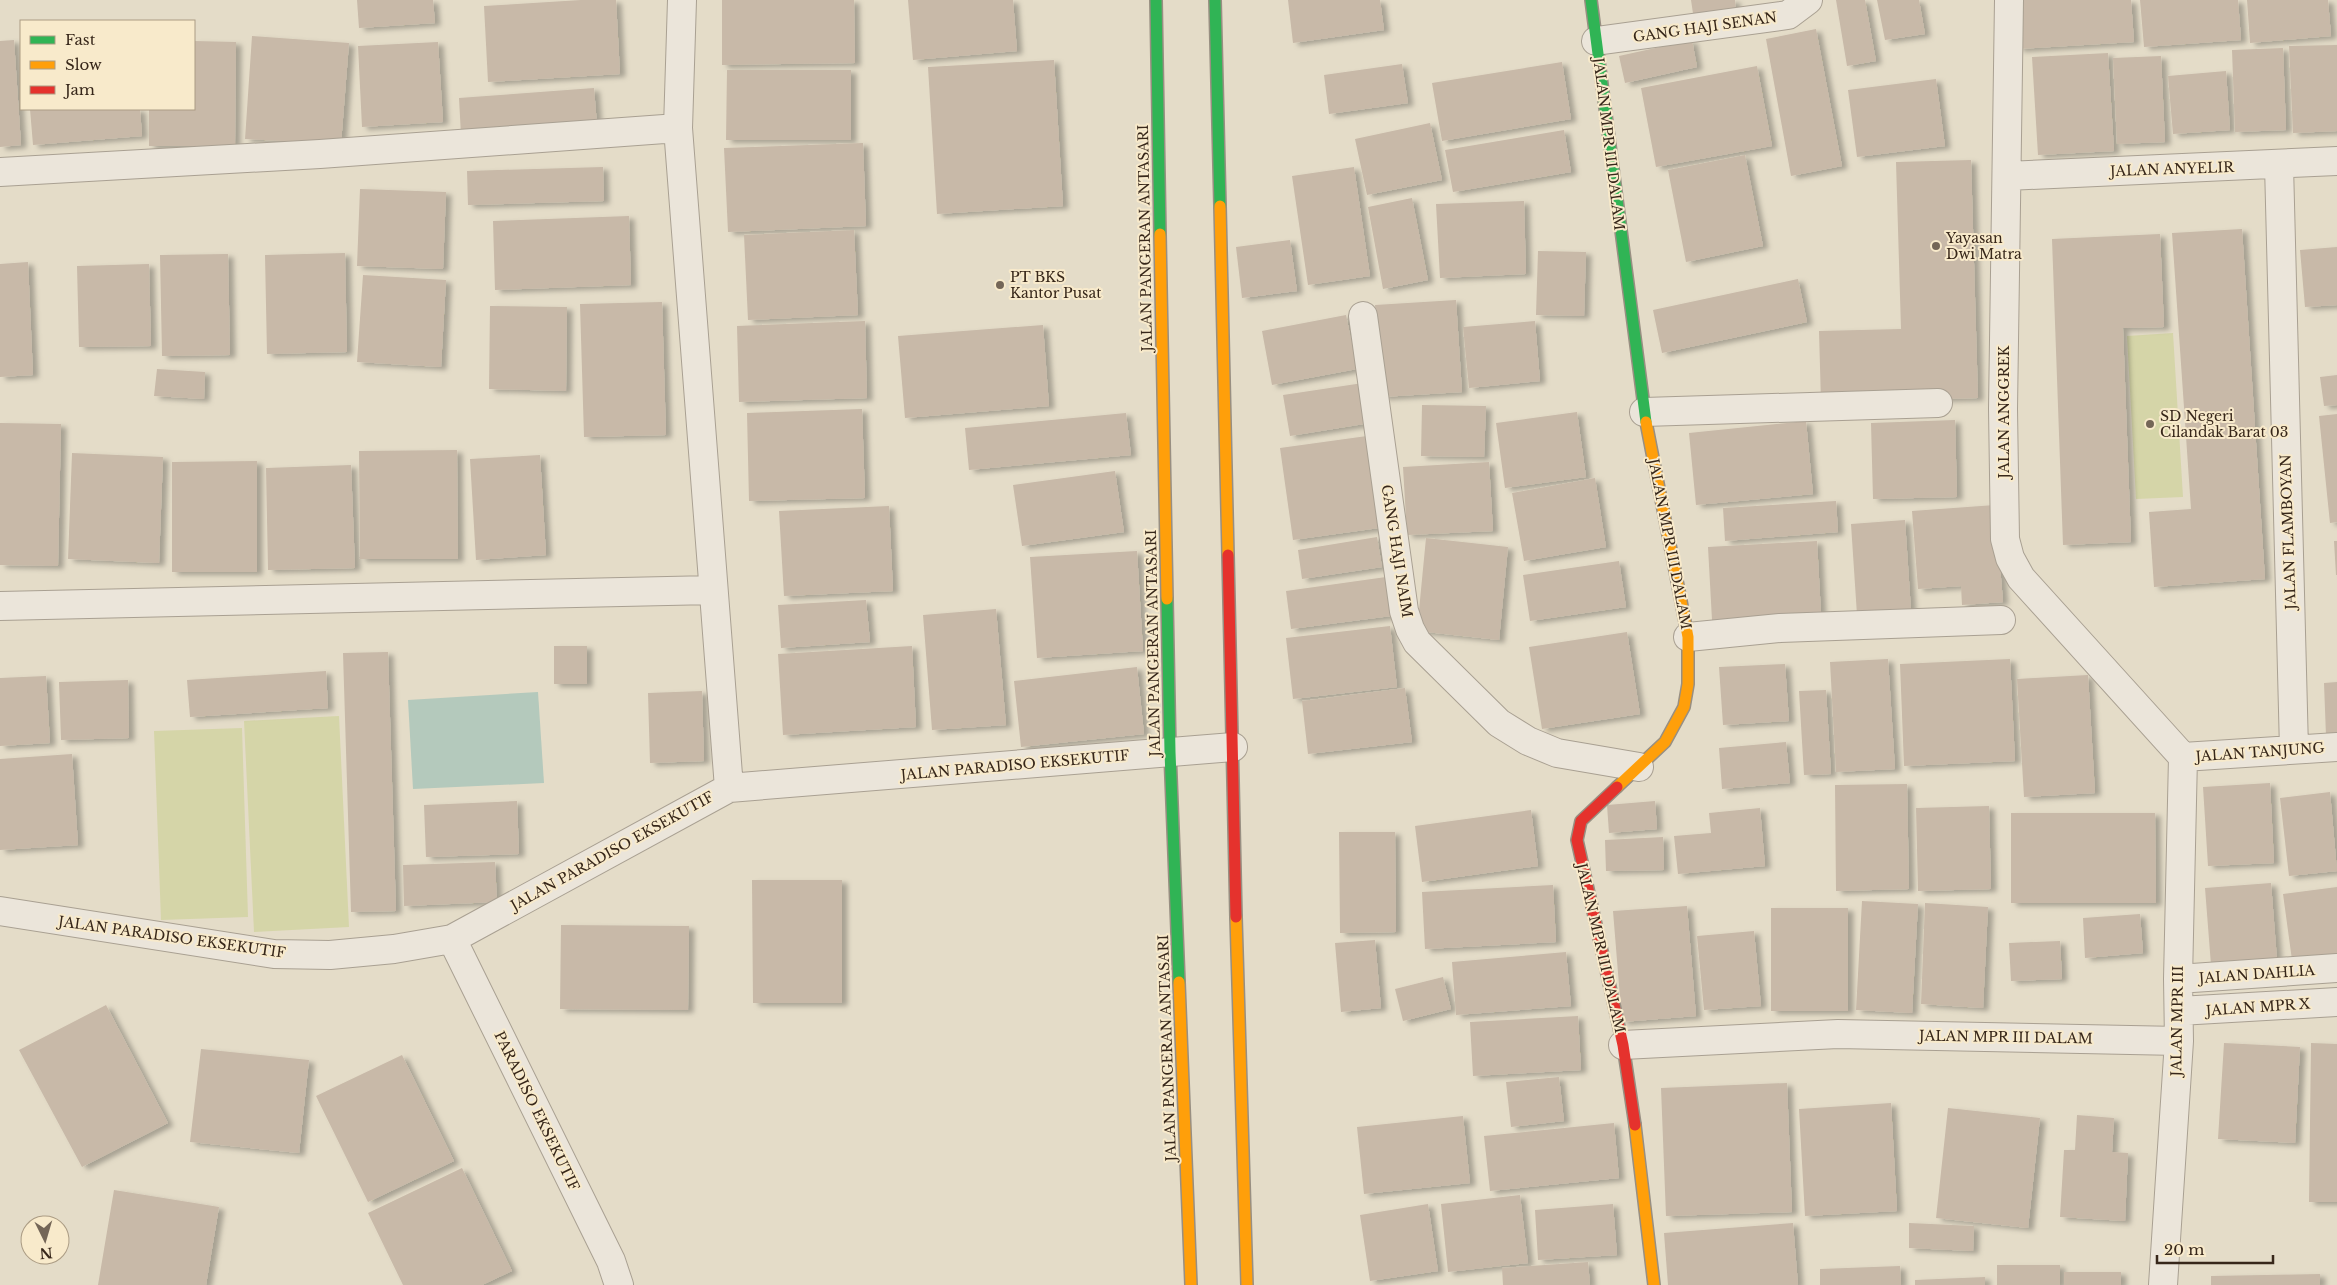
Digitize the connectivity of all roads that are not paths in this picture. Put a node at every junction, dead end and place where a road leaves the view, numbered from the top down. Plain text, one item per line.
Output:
1 (682, 0) edge
2 (1156, 0) edge
3 (1215, 0) edge
4 (1591, 0) edge
5 (1808, 0) edge
6 (2008, 0) edge
7 (1596, 41) junction
8 (678, 128) junction
9 (2337, 161) edge
10 (2279, 164) junction
11 (0, 172) edge
12 (2007, 176) junction
13 (1363, 316) dead end
14 (1938, 403) dead end
15 (1644, 412) junction
16 (713, 590) junction
17 (0, 606) edge
18 (2001, 620) dead end
19 (1688, 637) junction
20 (1234, 747) junction
21 (2337, 747) edge
22 (2294, 749) junction
23 (1170, 752) junction
24 (2183, 757) junction
25 (1639, 767) junction
26 (729, 788) junction
27 (0, 911) edge
28 (452, 939) junction
29 (2337, 968) edge
30 (2178, 979) junction
31 (2337, 1002) edge
32 (2178, 1012) junction
33 (2179, 1041) junction
34 (1623, 1045) junction
35 (619, 1285) edge
36 (1192, 1285) edge
37 (1247, 1285) edge
38 (1654, 1285) edge
39 (2163, 1285) edge

1 - 8 street
2 - 23 main road, JALAN PANGERAN ANTASARI
3 - 20 main road
4 - 7 main road, JALAN MPR III DALAM
5 - 7 street, GANG HAJI SENAN
6 - 12 street, JALAN ANGGREK
7 - 15 main road, JALAN MPR III DALAM
8 - 11 street
8 - 16 street
9 - 10 street, JALAN ANYELIR
10 - 12 street, JALAN ANYELIR
10 - 22 street, JALAN FLAMBOYAN
12 - 24 street, JALAN ANGGREK
13 - 25 street, GANG HAJI NAIM
14 - 15 street
15 - 19 main road, JALAN MPR III DALAM
16 - 17 street
16 - 26 street
18 - 19 street
19 - 25 main road, JALAN MPR III DALAM
20 - 23 street, JALAN PARADISO EKSEKUTIF
20 - 37 main road
21 - 22 street, JALAN TANJUNG
22 - 24 street, JALAN TANJUNG
23 - 26 street, JALAN PARADISO EKSEKUTIF
23 - 36 main road, JALAN PANGERAN ANTASARI
24 - 30 street, JALAN MPR III
25 - 34 main road, JALAN MPR III DALAM
26 - 28 street, JALAN PARADISO EKSEKUTIF
27 - 28 street, JALAN PARADISO EKSEKUTIF
28 - 35 street, PARADISO EKSEKUTIF
29 - 30 street, JALAN DAHLIA
30 - 32 street, JALAN MPR III
31 - 32 street, JALAN MPR X
32 - 33 street, JALAN MPR III
33 - 34 street, JALAN MPR III DALAM
33 - 39 street, JALAN MPR III
34 - 38 main road, JALAN MPR III DALAM

